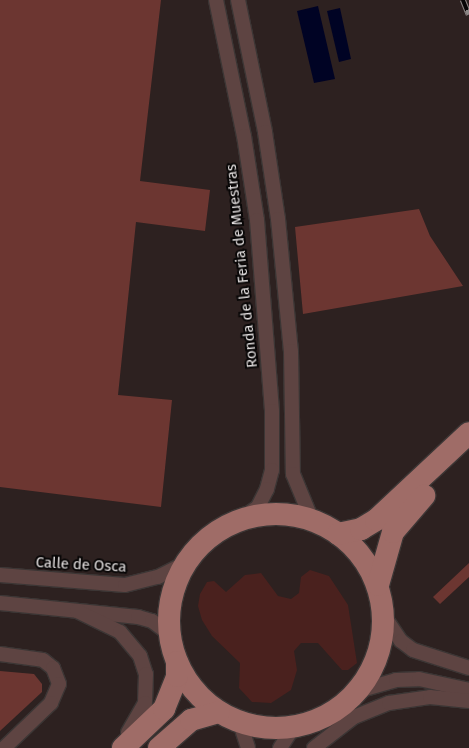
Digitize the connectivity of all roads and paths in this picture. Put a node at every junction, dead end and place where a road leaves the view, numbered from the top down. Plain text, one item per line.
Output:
1 (216, 0) edge
2 (238, 0) edge
3 (469, 433) edge
4 (469, 454) edge
5 (241, 519) junction
6 (312, 520) junction
7 (338, 534) junction
8 (185, 563) junction
9 (0, 575) edge
10 (378, 585) junction
11 (0, 602) edge
12 (77, 612) junction
13 (384, 616) junction
14 (169, 634) junction
15 (0, 654) edge
16 (177, 662) junction
17 (469, 668) edge
18 (469, 690) edge
19 (358, 691) junction
20 (469, 701) edge
21 (219, 712) junction
22 (240, 723) junction
23 (293, 728) junction
24 (4, 748) edge
25 (114, 748) edge
26 (123, 748) edge
27 (159, 748) edge
28 (248, 748) edge
29 (280, 748) edge
30 (314, 748) edge

1 - 5 street, Ronda de la Feria de Muestras
2 - 6 street
3 - 7 main road
4 - 10 main road
5 - 6 main road
5 - 8 main road
6 - 7 main road
7 - 10 main road
8 - 9 street, Calle de Osca
8 - 14 main road
10 - 13 main road
11 - 12 street
12 - 14 street
12 - 25 street
13 - 17 street
13 - 19 main road
14 - 16 main road
15 - 24 street
16 - 21 main road
16 - 26 main road
18 - 19 street
19 - 23 main road
20 - 30 street
21 - 22 main road
21 - 27 main road
22 - 23 main road
22 - 28 street
23 - 29 street

